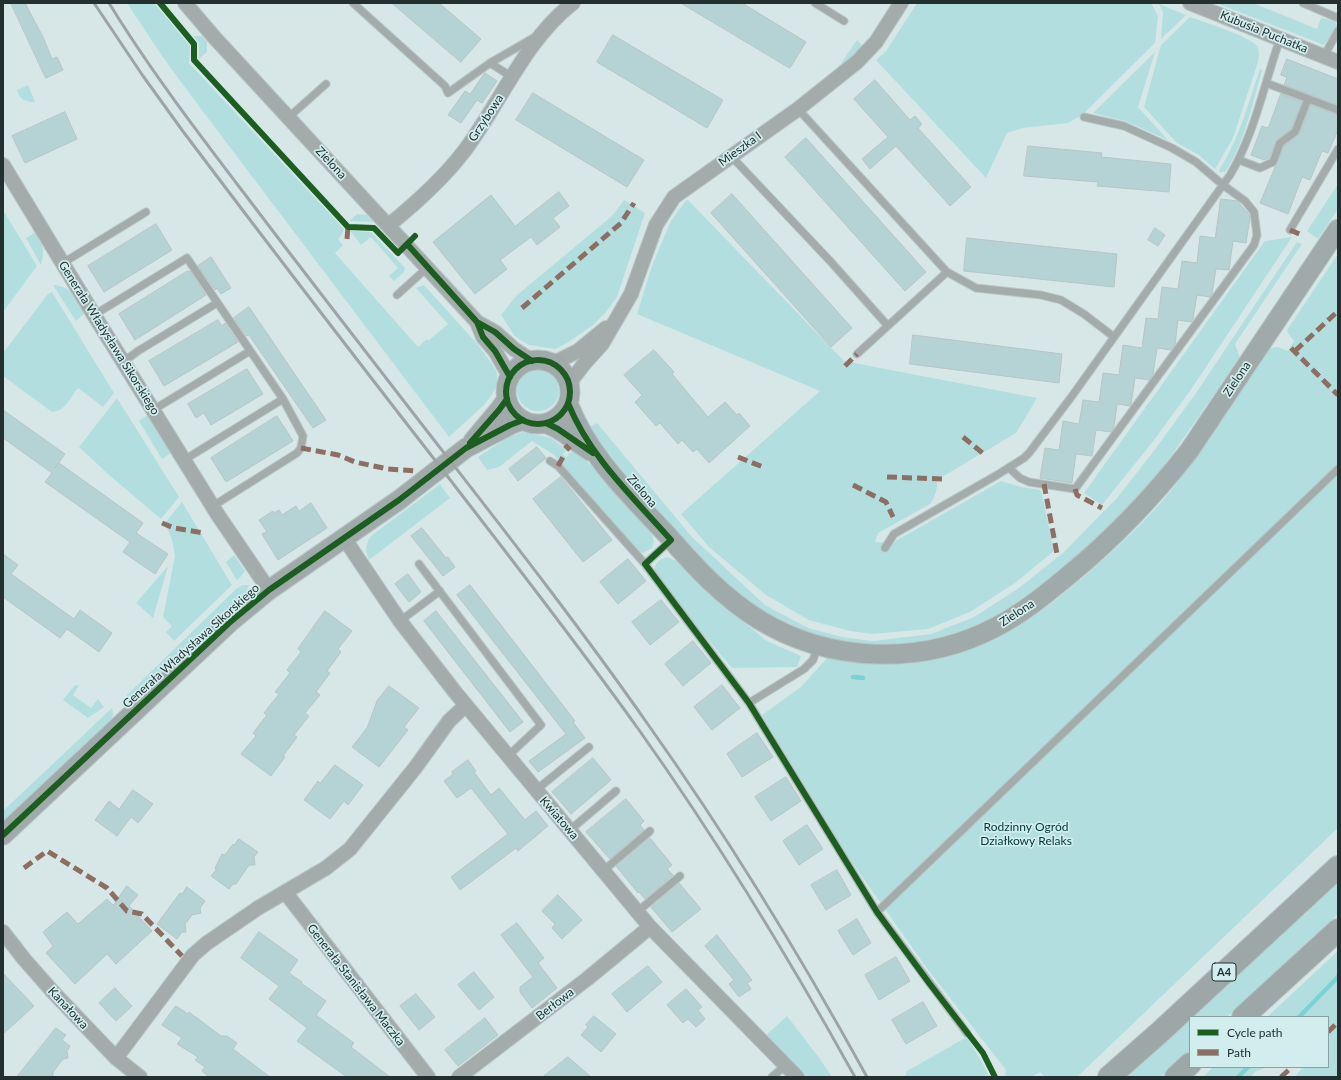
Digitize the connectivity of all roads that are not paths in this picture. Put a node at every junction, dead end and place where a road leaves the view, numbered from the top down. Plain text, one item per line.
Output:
1 (185, 3) edge
2 (353, 3) edge
3 (573, 3) edge
4 (815, 3) edge
5 (901, 3) edge
6 (1190, 3) edge
7 (1303, 3) edge
8 (1338, 18) edge
9 (844, 21) dead end
10 (1338, 31) edge
11 (541, 35) junction
12 (1280, 39) junction
13 (1324, 56) junction
14 (490, 62) junction
15 (1338, 62) edge
16 (512, 77) junction
17 (1266, 83) junction
18 (326, 84) dead end
19 (1308, 99) junction
20 (798, 108) junction
21 (1338, 110) edge
22 (1084, 117) dead end
23 (289, 118) junction
24 (1338, 148) edge
25 (731, 156) junction
26 (1239, 160) junction
27 (3, 165) edge
28 (1223, 185) junction
29 (146, 212) dead end
30 (389, 225) junction
31 (1338, 229) edge
32 (1290, 230) dead end
33 (63, 263) junction
34 (428, 267) junction
35 (947, 272) junction
36 (397, 295) dead end
37 (217, 303) junction
38 (94, 314) junction
39 (615, 320) junction
40 (477, 322) junction
41 (888, 326) junction
42 (1114, 337) junction
43 (250, 350) junction
44 (857, 354) dead end
45 (532, 361) junction
46 (124, 362) junction
47 (552, 364) junction
48 (510, 377) junction
49 (568, 394) junction
50 (282, 399) junction
51 (507, 399) junction
52 (153, 410) junction
53 (523, 420) junction
54 (546, 423) junction
55 (466, 448) junction
56 (597, 456) junction
57 (184, 460) junction
58 (550, 461) dead end
59 (1010, 468) junction
60 (1338, 470) edge
61 (213, 506) junction
62 (344, 538) junction
63 (671, 540) junction
64 (885, 548) dead end
65 (419, 564) dead end
66 (645, 564) junction
67 (269, 590) junction
68 (440, 591) junction
69 (400, 621) junction
70 (819, 646) junction
71 (749, 703) junction
72 (466, 705) junction
73 (589, 747) dead end
74 (508, 756) junction
75 (536, 790) junction
76 (616, 791) dead end
77 (570, 830) junction
78 (650, 831) dead end
79 (3, 835) edge
80 (1338, 866) edge
81 (603, 871) junction
82 (680, 876) dead end
83 (285, 892) junction
84 (637, 912) junction
85 (877, 912) junction
86 (650, 927) junction
87 (1338, 930) edge
88 (3, 932) edge
89 (1244, 1016) edge
90 (967, 1033) dead end
91 (116, 1058) junction
92 (786, 1065) junction
93 (1189, 1065) edge
94 (140, 1077) edge
95 (428, 1077) edge
96 (459, 1077) edge
97 (772, 1077) edge
98 (797, 1077) edge
99 (1109, 1077) edge
100 (1176, 1077) edge

1 - 23 street, Zielona
2 - 14 lane
3 - 11 street, Grzybowa
4 - 9 lane
5 - 20 street, Mieszka I
6 - 12 street, Kubusia Puchatka
7 - 8 lane
10 - 13 lane
11 - 14 lane
11 - 16 street, Grzybowa
12 - 13 street, Kubusia Puchatka
12 - 17 lane
13 - 15 street, Kubusia Puchatka
14 - 16 lane
16 - 30 street, Grzybowa
17 - 19 lane
17 - 26 lane
18 - 23 lane
19 - 21 lane
19 - 26 lane
20 - 25 street, Mieszka I
20 - 35 lane
22 - 28 lane
23 - 30 street, Zielona
24 - 32 lane
25 - 39 street, Mieszka I
25 - 41 lane
26 - 28 lane
27 - 33 street, Generała Władysława Sikorskiego
28 - 42 lane
28 - 59 lane
29 - 33 lane
30 - 34 street, Zielona
31 - 70 main road, Zielona
33 - 38 street, Generała Władysława Sikorskiego
34 - 36 lane
34 - 40 street, Zielona
35 - 41 lane
35 - 42 lane
37 - 38 lane
37 - 43 lane
37 - 46 lane
38 - 46 street, Generała Władysława Sikorskiego
39 - 47 street, Mieszka I
39 - 49 street, Mieszka I
40 - 45 street, Zielona
40 - 48 street, Zielona
41 - 44 lane
42 - 59 lane
43 - 50 lane
43 - 52 lane
45 - 47 main road
45 - 48 main road
46 - 52 street, Generała Władysława Sikorskiego
47 - 49 main road
48 - 51 main road
49 - 54 main road
49 - 56 main road, Zielona
50 - 57 lane
50 - 61 lane
51 - 53 main road
51 - 55 main road, Generała Władysława Sikorskiego
52 - 57 street, Generała Władysława Sikorskiego
53 - 54 main road
53 - 55 main road, Generała Władysława Sikorskiego
54 - 56 main road, Zielona
55 - 62 main road, Generała Władysława Sikorskiego
56 - 63 main road, Zielona
57 - 61 street, Generała Władysława Sikorskiego
58 - 66 lane
59 - 64 lane
60 - 85 lane
61 - 67 street, Generała Władysława Sikorskiego
62 - 67 main road, Generała Władysława Sikorskiego
62 - 69 street, Kwiatowa
63 - 66 lane
63 - 70 main road, Zielona
65 - 68 lane
66 - 71 lane
67 - 79 main road, Generała Władysława Sikorskiego
68 - 69 lane
68 - 74 lane
69 - 72 street, Kwiatowa
70 - 71 lane
71 - 85 lane
72 - 74 street, Kwiatowa
72 - 83 street
73 - 75 lane
74 - 75 street, Kwiatowa
75 - 77 street, Kwiatowa
76 - 77 lane
77 - 81 street, Kwiatowa
78 - 81 lane
80 - 99 highway, A4
81 - 84 street, Kwiatowa
82 - 84 lane
83 - 91 street
83 - 95 street, Generała Stanisława Maczka
84 - 86 street, Kwiatowa
85 - 90 lane
86 - 92 street, Kwiatowa
86 - 96 street, Berłowa
87 - 89 highway
88 - 91 street, Kanałowa
91 - 94 street, Kanałowa
92 - 97 lane
92 - 98 street, Kwiatowa
93 - 100 highway

